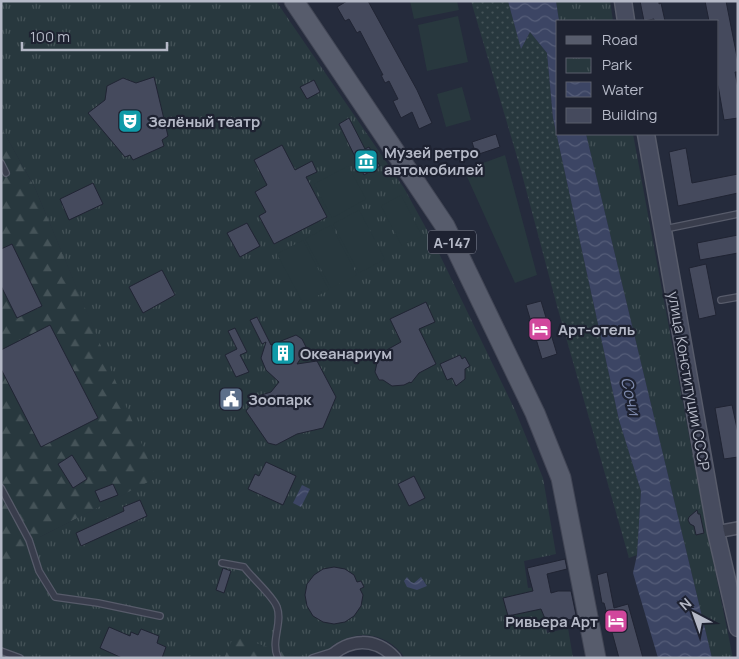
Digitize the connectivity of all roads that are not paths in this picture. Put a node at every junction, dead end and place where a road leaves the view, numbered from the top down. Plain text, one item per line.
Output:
1 (294, 1) edge
2 (622, 1) edge
3 (626, 20) edge
4 (646, 135) edge
5 (1, 163) edge
6 (6, 173) dead end
7 (738, 214) edge
8 (663, 230) junction
9 (738, 297) edge
10 (721, 300) dead end
11 (1, 488) edge
12 (738, 528) edge
13 (716, 532) junction
14 (222, 563) dead end
15 (160, 616) dead end
16 (738, 628) edge
17 (1, 651) edge
18 (332, 654) edge
19 (20, 658) edge
20 (278, 658) edge
21 (312, 658) edge
22 (395, 658) edge
23 (596, 658) edge

1 - 23 main road, А-147
2 - 3 main road
4 - 8 main road, улица Конституции СССР
5 - 6 lane
7 - 8 lane
8 - 13 main road, улица Конституции СССР
9 - 10 lane
11 - 15 lane
12 - 13 street
13 - 16 main road, улица Конституции СССР
14 - 20 lane
17 - 19 lane
18 - 21 lane
18 - 22 street

